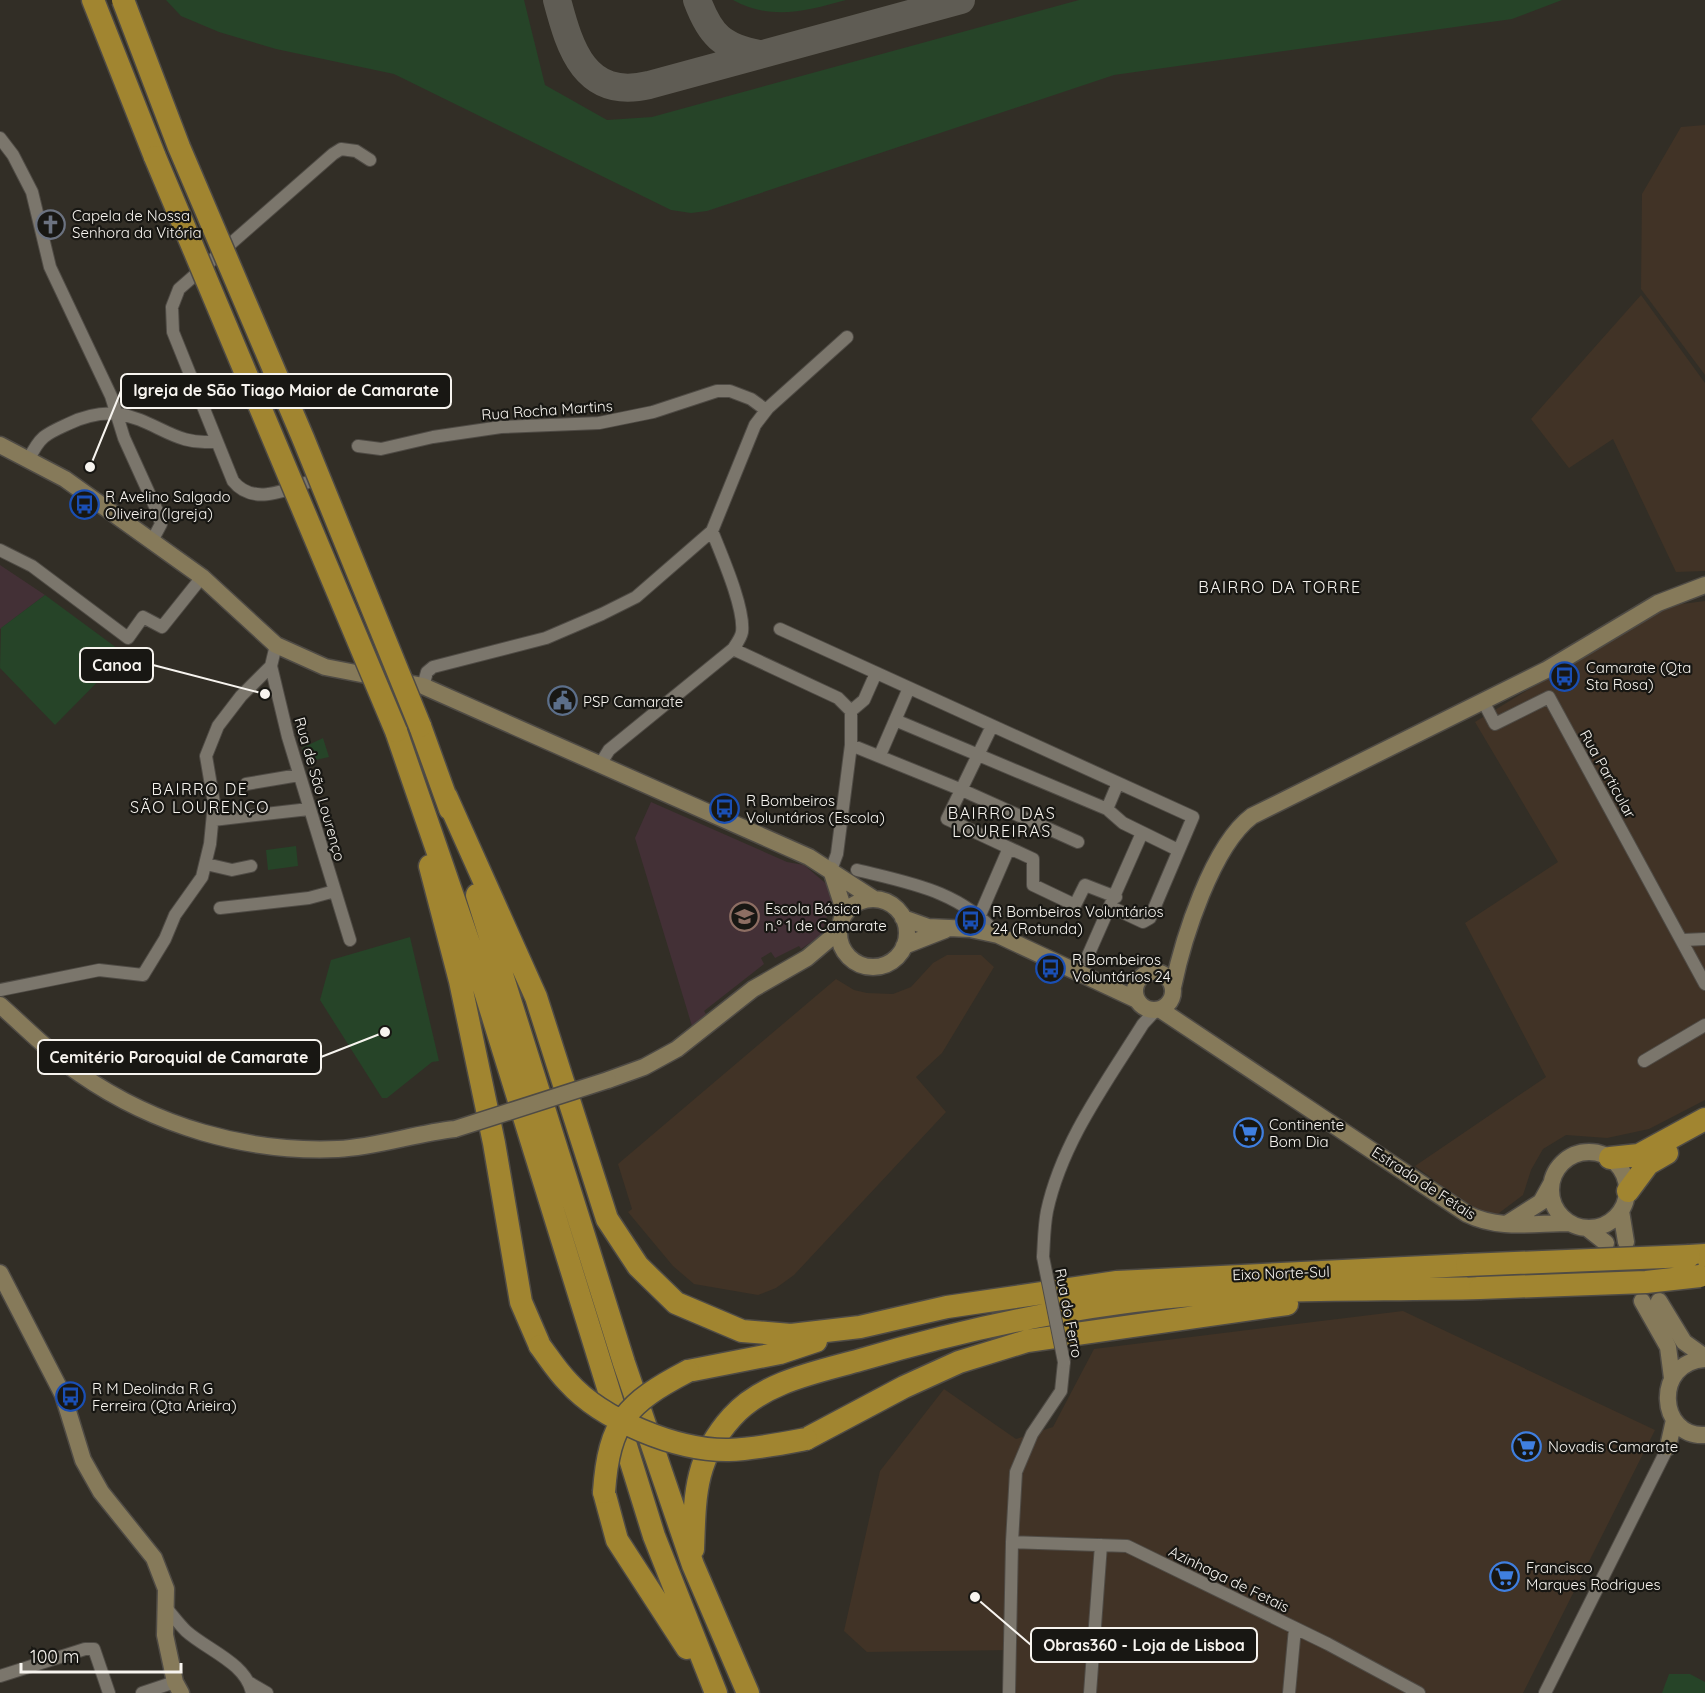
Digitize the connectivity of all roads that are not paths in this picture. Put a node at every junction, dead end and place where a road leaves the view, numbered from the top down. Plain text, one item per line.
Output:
1 (93, 0) edge
2 (123, 0) edge
3 (0, 138) edge
4 (370, 160) dead end
5 (847, 337) dead end
6 (766, 410) junction
7 (116, 413) junction
8 (217, 441) junction
9 (0, 445) edge
10 (358, 446) dead end
11 (30, 459) junction
12 (328, 475) dead end
13 (712, 531) junction
14 (152, 541) junction
15 (0, 550) edge
16 (202, 577) junction
17 (1705, 585) edge
18 (780, 629) dead end
19 (276, 645) junction
20 (734, 649) junction
21 (272, 666) junction
22 (876, 673) junction
23 (423, 686) junction
24 (909, 688) junction
25 (1482, 702) junction
26 (851, 711) junction
27 (895, 720) junction
28 (992, 726) junction
29 (398, 736) junction
30 (851, 745) junction
31 (880, 755) junction
32 (978, 755) junction
33 (601, 763) junction
34 (299, 775) junction
35 (1118, 783) junction
36 (246, 784) dead end
37 (962, 790) junction
38 (446, 796) junction
39 (309, 809) junction
40 (1107, 809) junction
41 (213, 820) junction
42 (1142, 833) junction
43 (1078, 842) dead end
44 (1009, 848) junction
45 (1178, 850) junction
46 (206, 864) junction
47 (251, 866) dead end
48 (831, 870) junction
49 (857, 870) dead end
50 (335, 891) junction
51 (874, 899) junction
52 (1113, 902) junction
53 (220, 908) dead end
54 (845, 913) junction
55 (980, 915) junction
56 (903, 918) junction
57 (947, 930) junction
58 (839, 931) junction
59 (998, 935) junction
60 (1705, 939) edge
61 (350, 940) dead end
62 (1683, 940) junction
63 (904, 946) junction
64 (1181, 948) junction
65 (848, 956) junction
66 (807, 958) junction
67 (1086, 960) dead end
68 (1147, 975) junction
69 (1100, 984) junction
70 (1705, 984) edge
71 (0, 990) edge
72 (1174, 990) junction
73 (0, 1005) edge
74 (1148, 1011) junction
75 (1705, 1025) edge
76 (1196, 1033) junction
77 (1644, 1061) dead end
78 (1705, 1119) edge
79 (1705, 1133) edge
80 (1610, 1158) junction
81 (1551, 1184) junction
82 (1624, 1201) junction
83 (1570, 1223) junction
84 (1505, 1224) junction
85 (1587, 1228) junction
86 (1606, 1242) dead end
87 (1626, 1242) dead end
88 (1702, 1267) edge
89 (0, 1273) edge
90 (1370, 1291) junction
91 (1644, 1292) junction
92 (1659, 1300) dead end
93 (860, 1327) junction
94 (1705, 1358) edge
95 (1672, 1378) junction
96 (1680, 1425) junction
97 (1705, 1435) edge
98 (1668, 1447) joint
99 (1012, 1542) junction
100 (1101, 1545) junction
101 (693, 1565) junction
102 (167, 1610) junction
103 (1295, 1628) junction
104 (0, 1676) edge
105 (178, 1687) edge
106 (251, 1688) edge
107 (109, 1693) edge
108 (142, 1693) edge
109 (267, 1693) edge
110 (716, 1693) edge
111 (748, 1693) edge
112 (1009, 1693) edge
113 (1090, 1693) edge
114 (1289, 1693) edge
115 (1419, 1693) edge
116 (1545, 1693) edge

1 - 29 highway, bridge
2 - 38 highway, bridge
3 - 7 street
4 - 8 street
5 - 6 street
6 - 10 street, Rua Rocha Martins
6 - 13 street
7 - 8 street
7 - 11 street
7 - 14 street
8 - 12 street
9 - 11 street
11 - 14 street
13 - 20 street
13 - 23 street
14 - 16 street
15 - 16 street
16 - 19 street
17 - 25 street
18 - 22 street
19 - 21 street, Rua de São Lourenço
19 - 23 street
20 - 26 street
20 - 33 street
21 - 34 street, Rua de São Lourenço
21 - 41 street
22 - 24 street
22 - 26 street
23 - 33 street
24 - 27 street
24 - 28 street
25 - 62 street, Rua Particular
25 - 64 street
26 - 30 street
27 - 31 street
27 - 32 street
28 - 32 street
28 - 35 street
29 - 90 highway, bridge
29 - 110 highway
30 - 31 street
30 - 48 street
31 - 37 street
32 - 37 street
32 - 40 street
33 - 48 street
34 - 36 street
34 - 39 street, Rua de São Lourenço
35 - 40 street
35 - 45 street
37 - 43 street
37 - 44 street
38 - 93 highway
38 - 101 highway
39 - 41 street
39 - 50 street, Rua de São Lourenço
40 - 42 street
41 - 46 street
42 - 45 street
42 - 52 street
44 - 52 street
44 - 55 street
45 - 52 street
46 - 47 street
46 - 71 street
48 - 51 street
48 - 54 street
49 - 55 street
50 - 53 street
50 - 61 street, Rua de São Lourenço
51 - 54 street
51 - 56 street
52 - 67 street
54 - 58 street
55 - 59 street
56 - 57 street
56 - 63 street
57 - 59 street, Estrada de Fetais
57 - 63 street
58 - 65 street
58 - 66 street
59 - 69 street, Estrada de Fetais
60 - 62 street
62 - 70 street, Rua Particular
63 - 65 street
64 - 68 street
64 - 72 street
65 - 66 street
66 - 73 street, bridge
68 - 69 street
68 - 72 street
68 - 74 street
69 - 74 street, Estrada de Fetais
72 - 74 street
72 - 76 street, Estrada de Fetais
74 - 76 street, Estrada de Fetais
74 - 99 street, Rua do Ferro, bridge
75 - 77 street
76 - 84 street, Estrada de Fetais
78 - 80 highway
79 - 82 highway
80 - 81 street
80 - 82 street
81 - 83 street
81 - 84 street
82 - 85 street
82 - 87 street
83 - 84 street, Estrada de Fetais
83 - 85 street
85 - 86 street
88 - 91 highway, Eixo Norte-Sul, bridge
88 - 93 highway, Eixo Norte-Sul, bridge
89 - 102 street
90 - 91 highway, Eixo Norte-Sul, bridge
90 - 101 highway
91 - 95 street
92 - 94 street
93 - 110 highway, bridge
94 - 95 street
95 - 96 street
96 - 97 street
96 - 98 street
98 - 116 street
99 - 100 street, Azinhaga de Fetais
99 - 112 street, Rua do Ferro
100 - 103 street, Azinhaga de Fetais
100 - 113 street
101 - 111 highway
102 - 105 street
102 - 106 street
103 - 114 street
103 - 115 street, Azinhaga de Fetais
104 - 107 street
105 - 108 street
106 - 109 street

